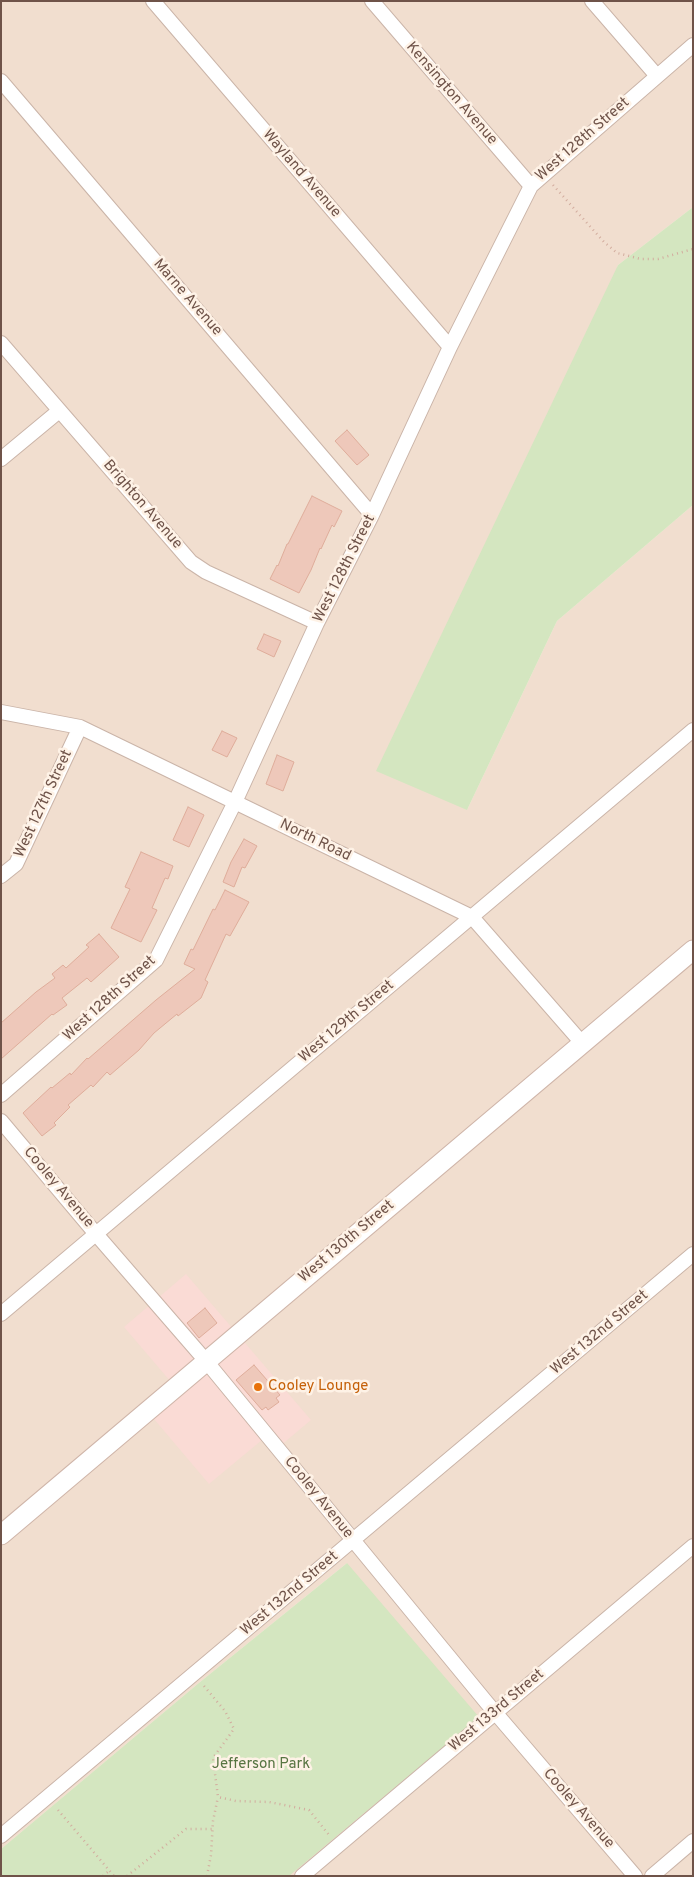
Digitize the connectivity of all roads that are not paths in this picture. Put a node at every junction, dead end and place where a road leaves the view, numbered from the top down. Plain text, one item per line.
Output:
1 (153, 1) edge
2 (372, 1) edge
3 (592, 1) edge
4 (693, 45) edge
5 (657, 76) junction
6 (1, 81) edge
7 (531, 186) junction
8 (1, 343) edge
9 (450, 347) junction
10 (60, 411) junction
11 (1, 459) edge
12 (372, 515) junction
13 (317, 623) junction
14 (1, 712) edge
15 (80, 727) junction
16 (693, 730) edge
17 (235, 802) junction
18 (1, 876) edge
19 (472, 917) junction
20 (693, 950) edge
21 (582, 1043) junction
22 (1, 1095) edge
23 (1, 1121) edge
24 (96, 1234) junction
25 (693, 1254) edge
26 (1, 1314) edge
27 (206, 1361) junction
28 (1, 1535) edge
29 (353, 1541) junction
30 (693, 1546) edge
31 (495, 1713) junction
32 (1, 1836) edge
33 (693, 1841) edge
34 (302, 1876) edge
35 (635, 1876) edge
36 (652, 1876) edge

1 - 9 street, Wayland Avenue
2 - 7 street, Kensington Avenue
3 - 5 street
4 - 5 street, West 128th Street
5 - 7 street, West 128th Street
6 - 12 street, Marne Avenue
7 - 9 street, West 128th Street
8 - 10 street, Brighton Avenue
9 - 12 street, West 128th Street
10 - 11 street
10 - 13 street, Brighton Avenue
12 - 13 street, West 128th Street
13 - 17 street, West 128th Street
14 - 15 street, North Road
15 - 17 street, North Road
15 - 18 street, West 127th Street
16 - 19 street, West 129th Street
17 - 19 street, North Road
17 - 22 street, West 128th Street
19 - 21 street, North Road
19 - 24 street, West 129th Street
20 - 21 main road, West 130th Street
21 - 27 main road, West 130th Street
23 - 24 street, Cooley Avenue
24 - 26 street, West 129th Street
24 - 27 street, Cooley Avenue
25 - 29 street, West 132nd Street
27 - 28 main road, West 130th Street
27 - 29 street, Cooley Avenue
29 - 31 street, Cooley Avenue
29 - 32 street, West 132nd Street
30 - 31 street, West 133rd Street
31 - 34 street, West 133rd Street
31 - 35 street, Cooley Avenue
33 - 36 street

